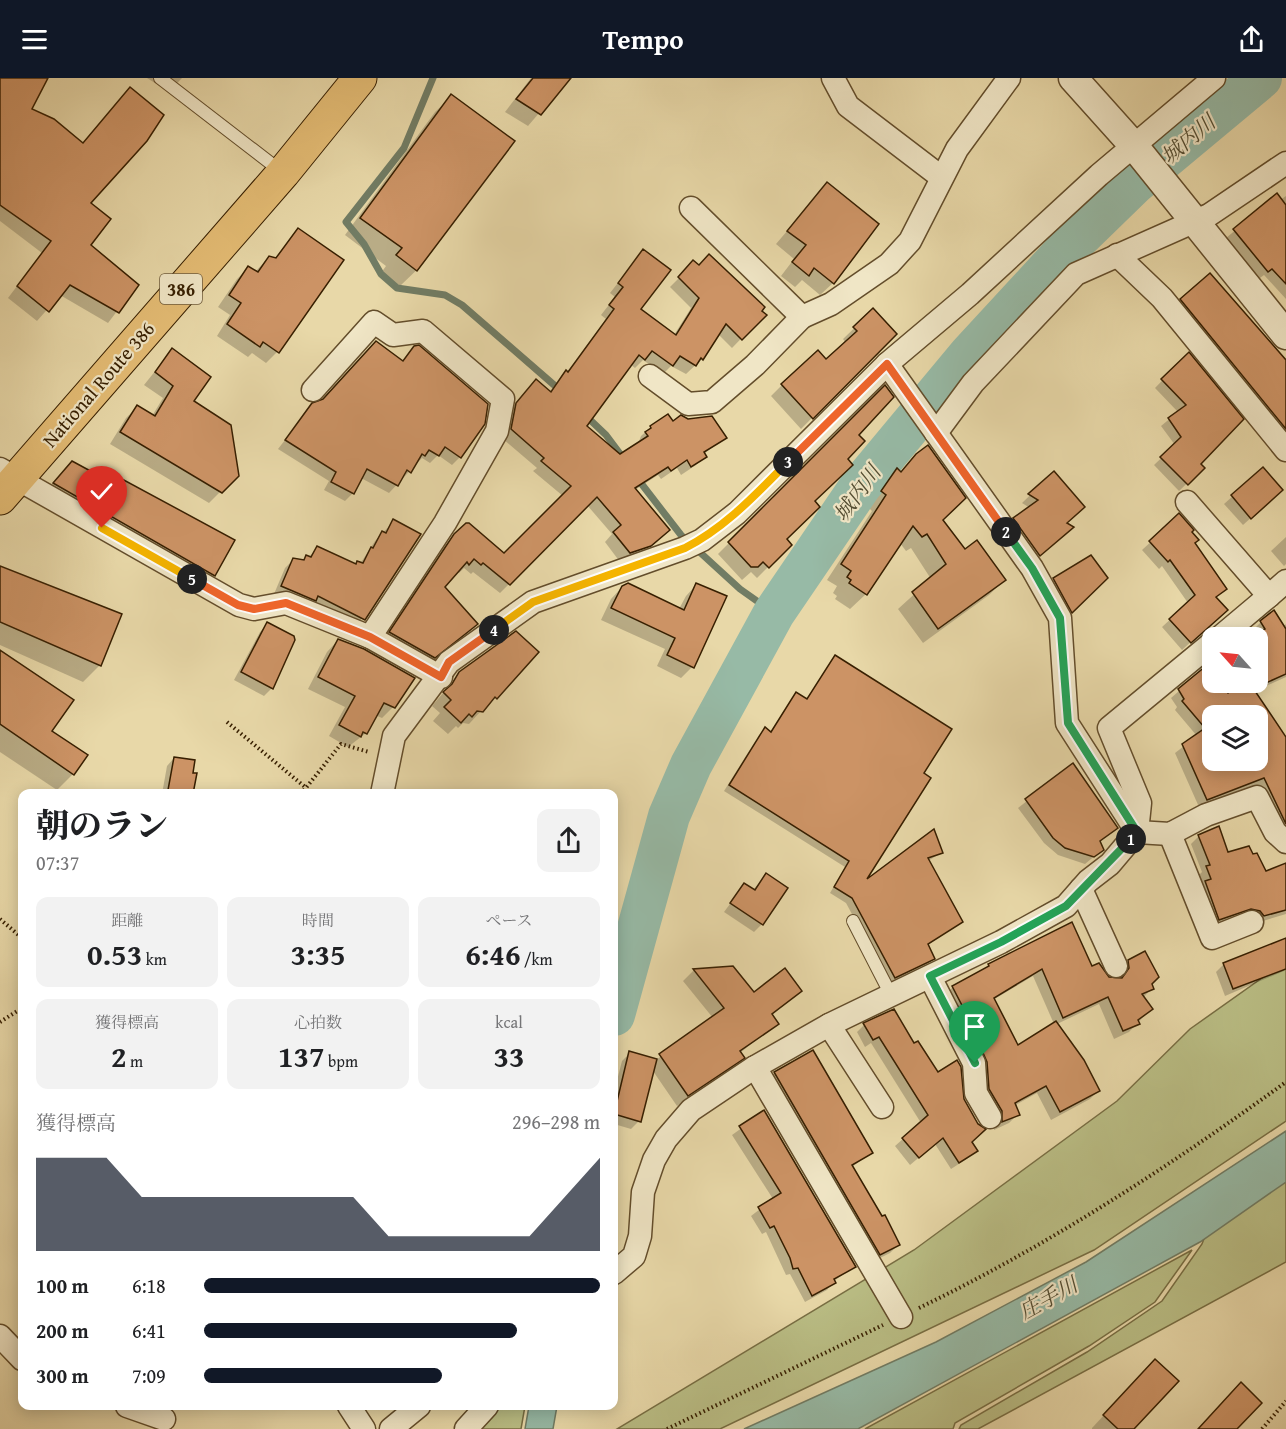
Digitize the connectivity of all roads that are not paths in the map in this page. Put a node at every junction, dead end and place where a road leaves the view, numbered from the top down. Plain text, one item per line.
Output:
1 (160, 78) edge
2 (360, 78) edge
3 (833, 78) edge
4 (1009, 78) edge
5 (1073, 78) edge
6 (1214, 78) edge
7 (1134, 146) junction
8 (1286, 163) edge
9 (283, 173) junction
10 (941, 177) junction
11 (691, 208) dead end
12 (1194, 220) junction
13 (1117, 255) junction
14 (802, 318) junction
15 (1286, 334) edge
16 (887, 364) junction
17 (650, 376) dead end
18 (313, 390) dead end
19 (934, 430) junction
20 (1286, 450) edge
21 (5, 482) edge
22 (1187, 502) dead end
23 (1286, 581) edge
24 (1269, 596) junction
25 (1232, 627) edge
26 (370, 637) junction
27 (1202, 651) edge
28 (441, 677) junction
29 (383, 789) edge
30 (1137, 832) junction
31 (1170, 834) junction
32 (1286, 842) edge
33 (1081, 889) junction
34 (853, 921) dead end
35 (1252, 922) dead end
36 (1116, 966) dead end
37 (930, 976) junction
38 (891, 995) junction
39 (829, 1025) junction
40 (755, 1067) junction
41 (882, 1107) dead end
42 (990, 1117) dead end
43 (618, 1270) edge
44 (901, 1317) road end
45 (0, 1336) edge
46 (18, 1355) edge
47 (140, 1410) edge
48 (352, 1410) edge
49 (414, 1410) edge
50 (483, 1410) edge
51 (165, 1418) edge
52 (364, 1429) edge
53 (391, 1429) edge
54 (466, 1429) edge

1 - 9 lane
2 - 9 highway, National Route 386 / 386
3 - 10 street
4 - 10 street
5 - 7 street
6 - 7 street
7 - 12 street
7 - 16 street
8 - 12 street
9 - 21 highway, National Route 386 / 386
10 - 14 street
11 - 14 street
12 - 13 street
12 - 15 street
13 - 19 street
13 - 20 street
14 - 17 street
16 - 19 street
16 - 28 street
18 - 26 street
19 - 30 street
21 - 26 street
22 - 24 street
23 - 24 street
24 - 25 street
26 - 28 street
27 - 30 street
28 - 29 street
30 - 31 street
30 - 33 street
31 - 32 street
31 - 35 street
33 - 36 street
33 - 37 street
34 - 38 lane
37 - 38 street
37 - 42 street
38 - 39 street
39 - 40 street
39 - 41 street
40 - 43 street
40 - 44 street
45 - 46 street
47 - 51 street
48 - 52 street
49 - 53 street
50 - 54 street

